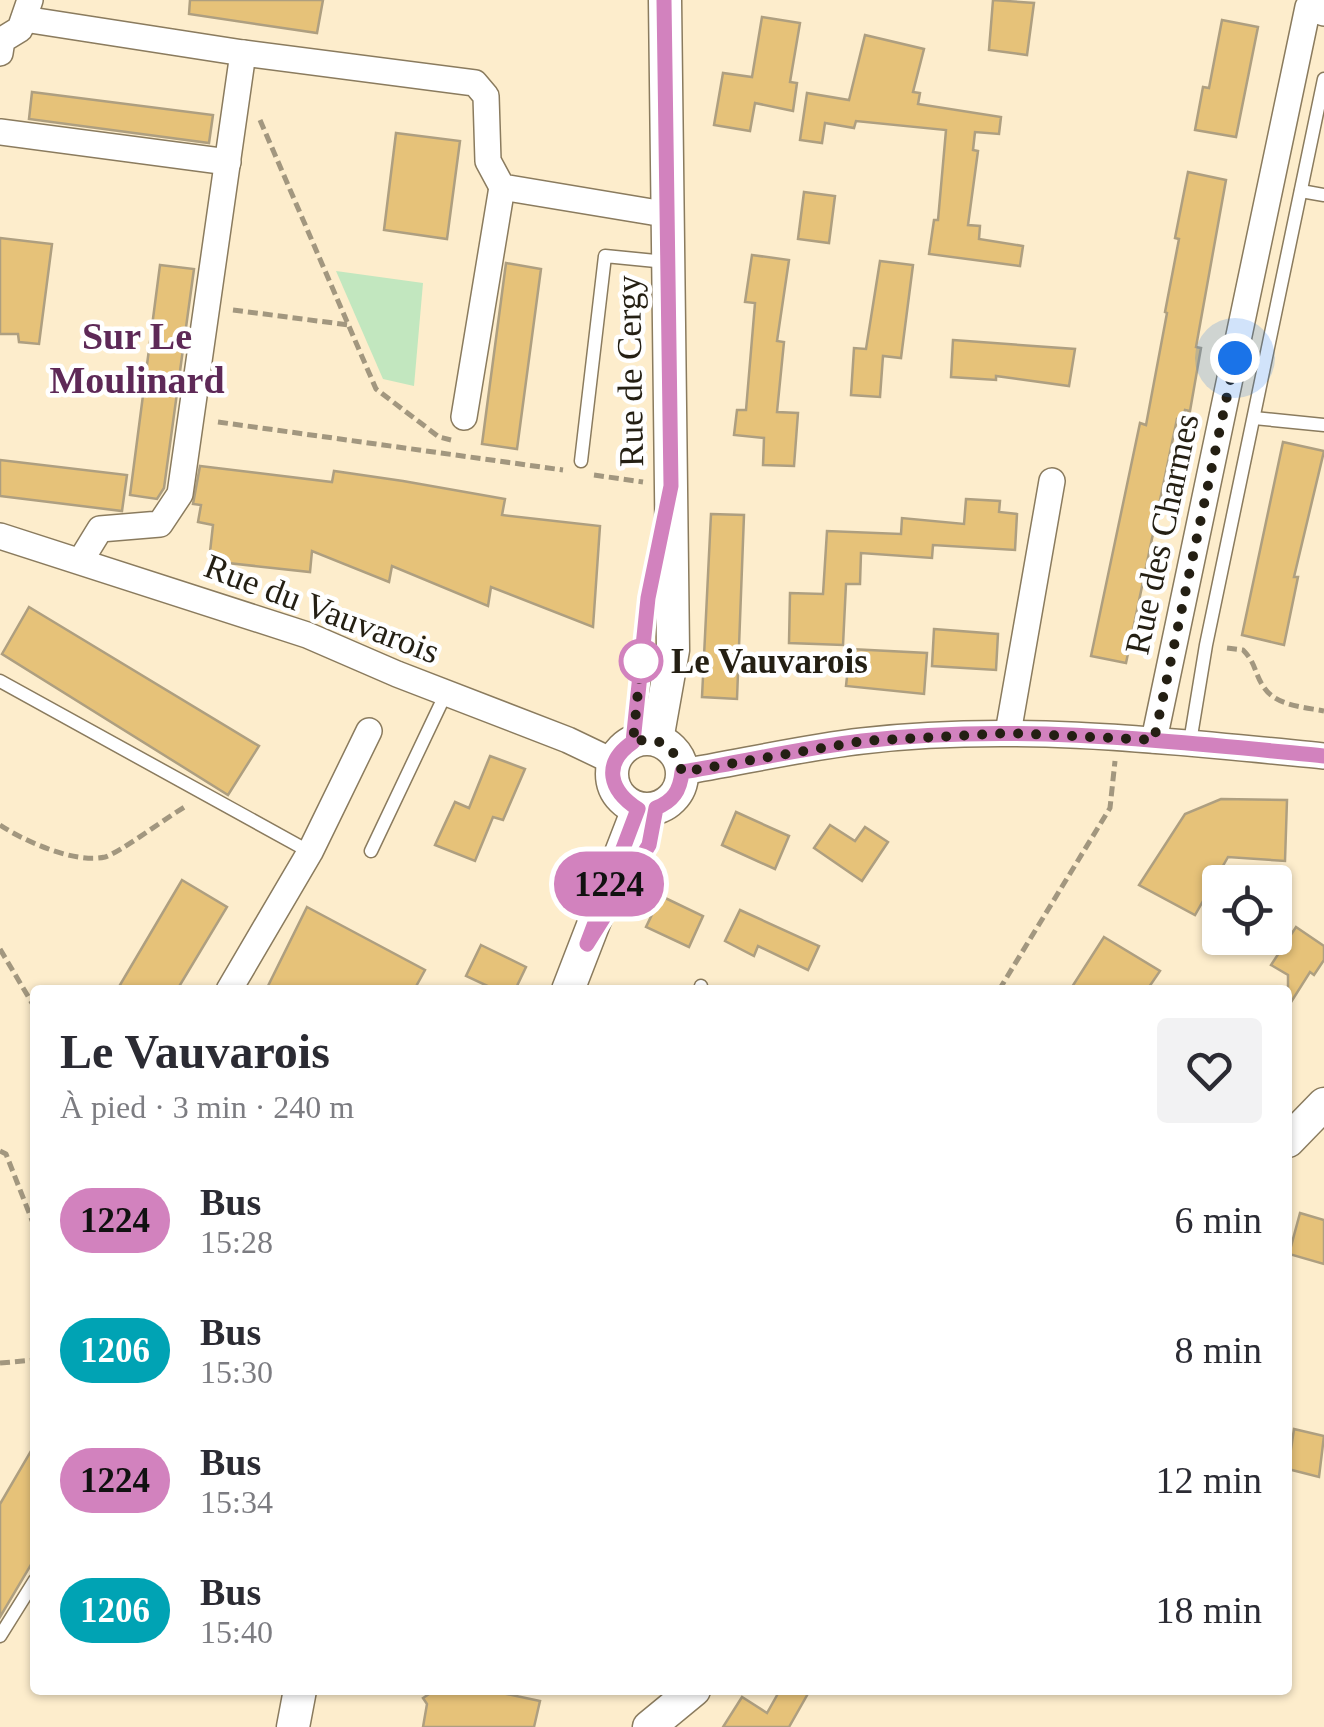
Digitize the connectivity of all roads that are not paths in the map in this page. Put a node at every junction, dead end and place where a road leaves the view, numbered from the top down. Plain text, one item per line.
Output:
1 (664, 0) edge
2 (27, 9) edge
3 (1324, 13) edge
4 (1, 44) edge
5 (242, 64) junction
6 (1324, 79) edge
7 (0, 132) edge
8 (228, 162) junction
9 (502, 187) junction
10 (1301, 190) junction
11 (1324, 195) edge
12 (668, 212) junction
13 (669, 262) junction
14 (464, 417) dead end
15 (1254, 418) junction
16 (1324, 425) edge
17 (581, 462) dead end
18 (1052, 482) dead end
19 (0, 536) edge
20 (81, 560) junction
21 (0, 681) edge
22 (446, 693) junction
23 (369, 731) dead end
24 (1008, 733) junction
25 (1154, 740) junction
26 (1190, 742) junction
27 (635, 748) junction
28 (1324, 756) edge
29 (682, 772) junction
30 (647, 809) junction
31 (370, 851) dead end
32 (310, 852) junction
33 (233, 985) edge
34 (570, 985) edge
35 (1324, 1104) edge
36 (1292, 1137) edge
37 (30, 1588) edge
38 (0, 1636) edge
39 (299, 1695) edge
40 (688, 1695) edge
41 (294, 1727) edge
42 (649, 1727) edge

1 - 12 street, Rue de Cergy
2 - 4 street
2 - 5 street
3 - 25 street, Rue des Charmes
5 - 8 street
5 - 9 street
6 - 10 lane
7 - 8 street
8 - 20 street
9 - 12 street
9 - 14 street
10 - 11 lane
10 - 15 lane
12 - 13 street, Rue de Cergy
13 - 17 lane
13 - 27 street, Rue de Cergy
15 - 16 lane
15 - 26 lane
18 - 24 street
19 - 20 street, Rue du Vauvarois
20 - 22 street, Rue du Vauvarois
21 - 32 lane
22 - 27 street, Rue du Vauvarois
22 - 31 lane
23 - 32 street
24 - 25 street
24 - 29 street
25 - 26 street
26 - 28 street
27 - 29 street
27 - 30 street
29 - 30 street
30 - 34 street
32 - 33 street
35 - 36 street
37 - 38 lane
39 - 41 street
40 - 42 street

